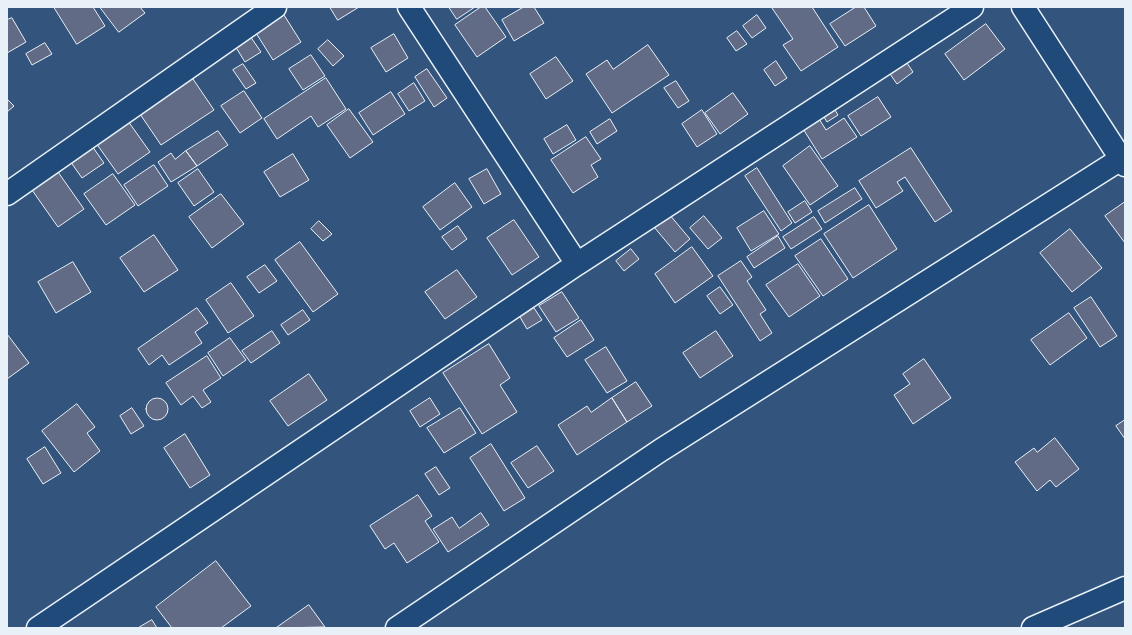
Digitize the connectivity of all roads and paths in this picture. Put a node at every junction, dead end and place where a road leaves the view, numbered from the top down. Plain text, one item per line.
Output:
1 (274, 7) edge
2 (409, 7) edge
3 (972, 7) edge
4 (1023, 7) edge
5 (1123, 162) edge
6 (7, 194) edge
7 (577, 264) junction
8 (1125, 588) edge
9 (38, 628) edge
10 (396, 628) edge
11 (1033, 628) edge

1 - 6 street
2 - 7 street
3 - 7 street
4 - 5 street
5 - 10 street
7 - 9 street
8 - 11 street

